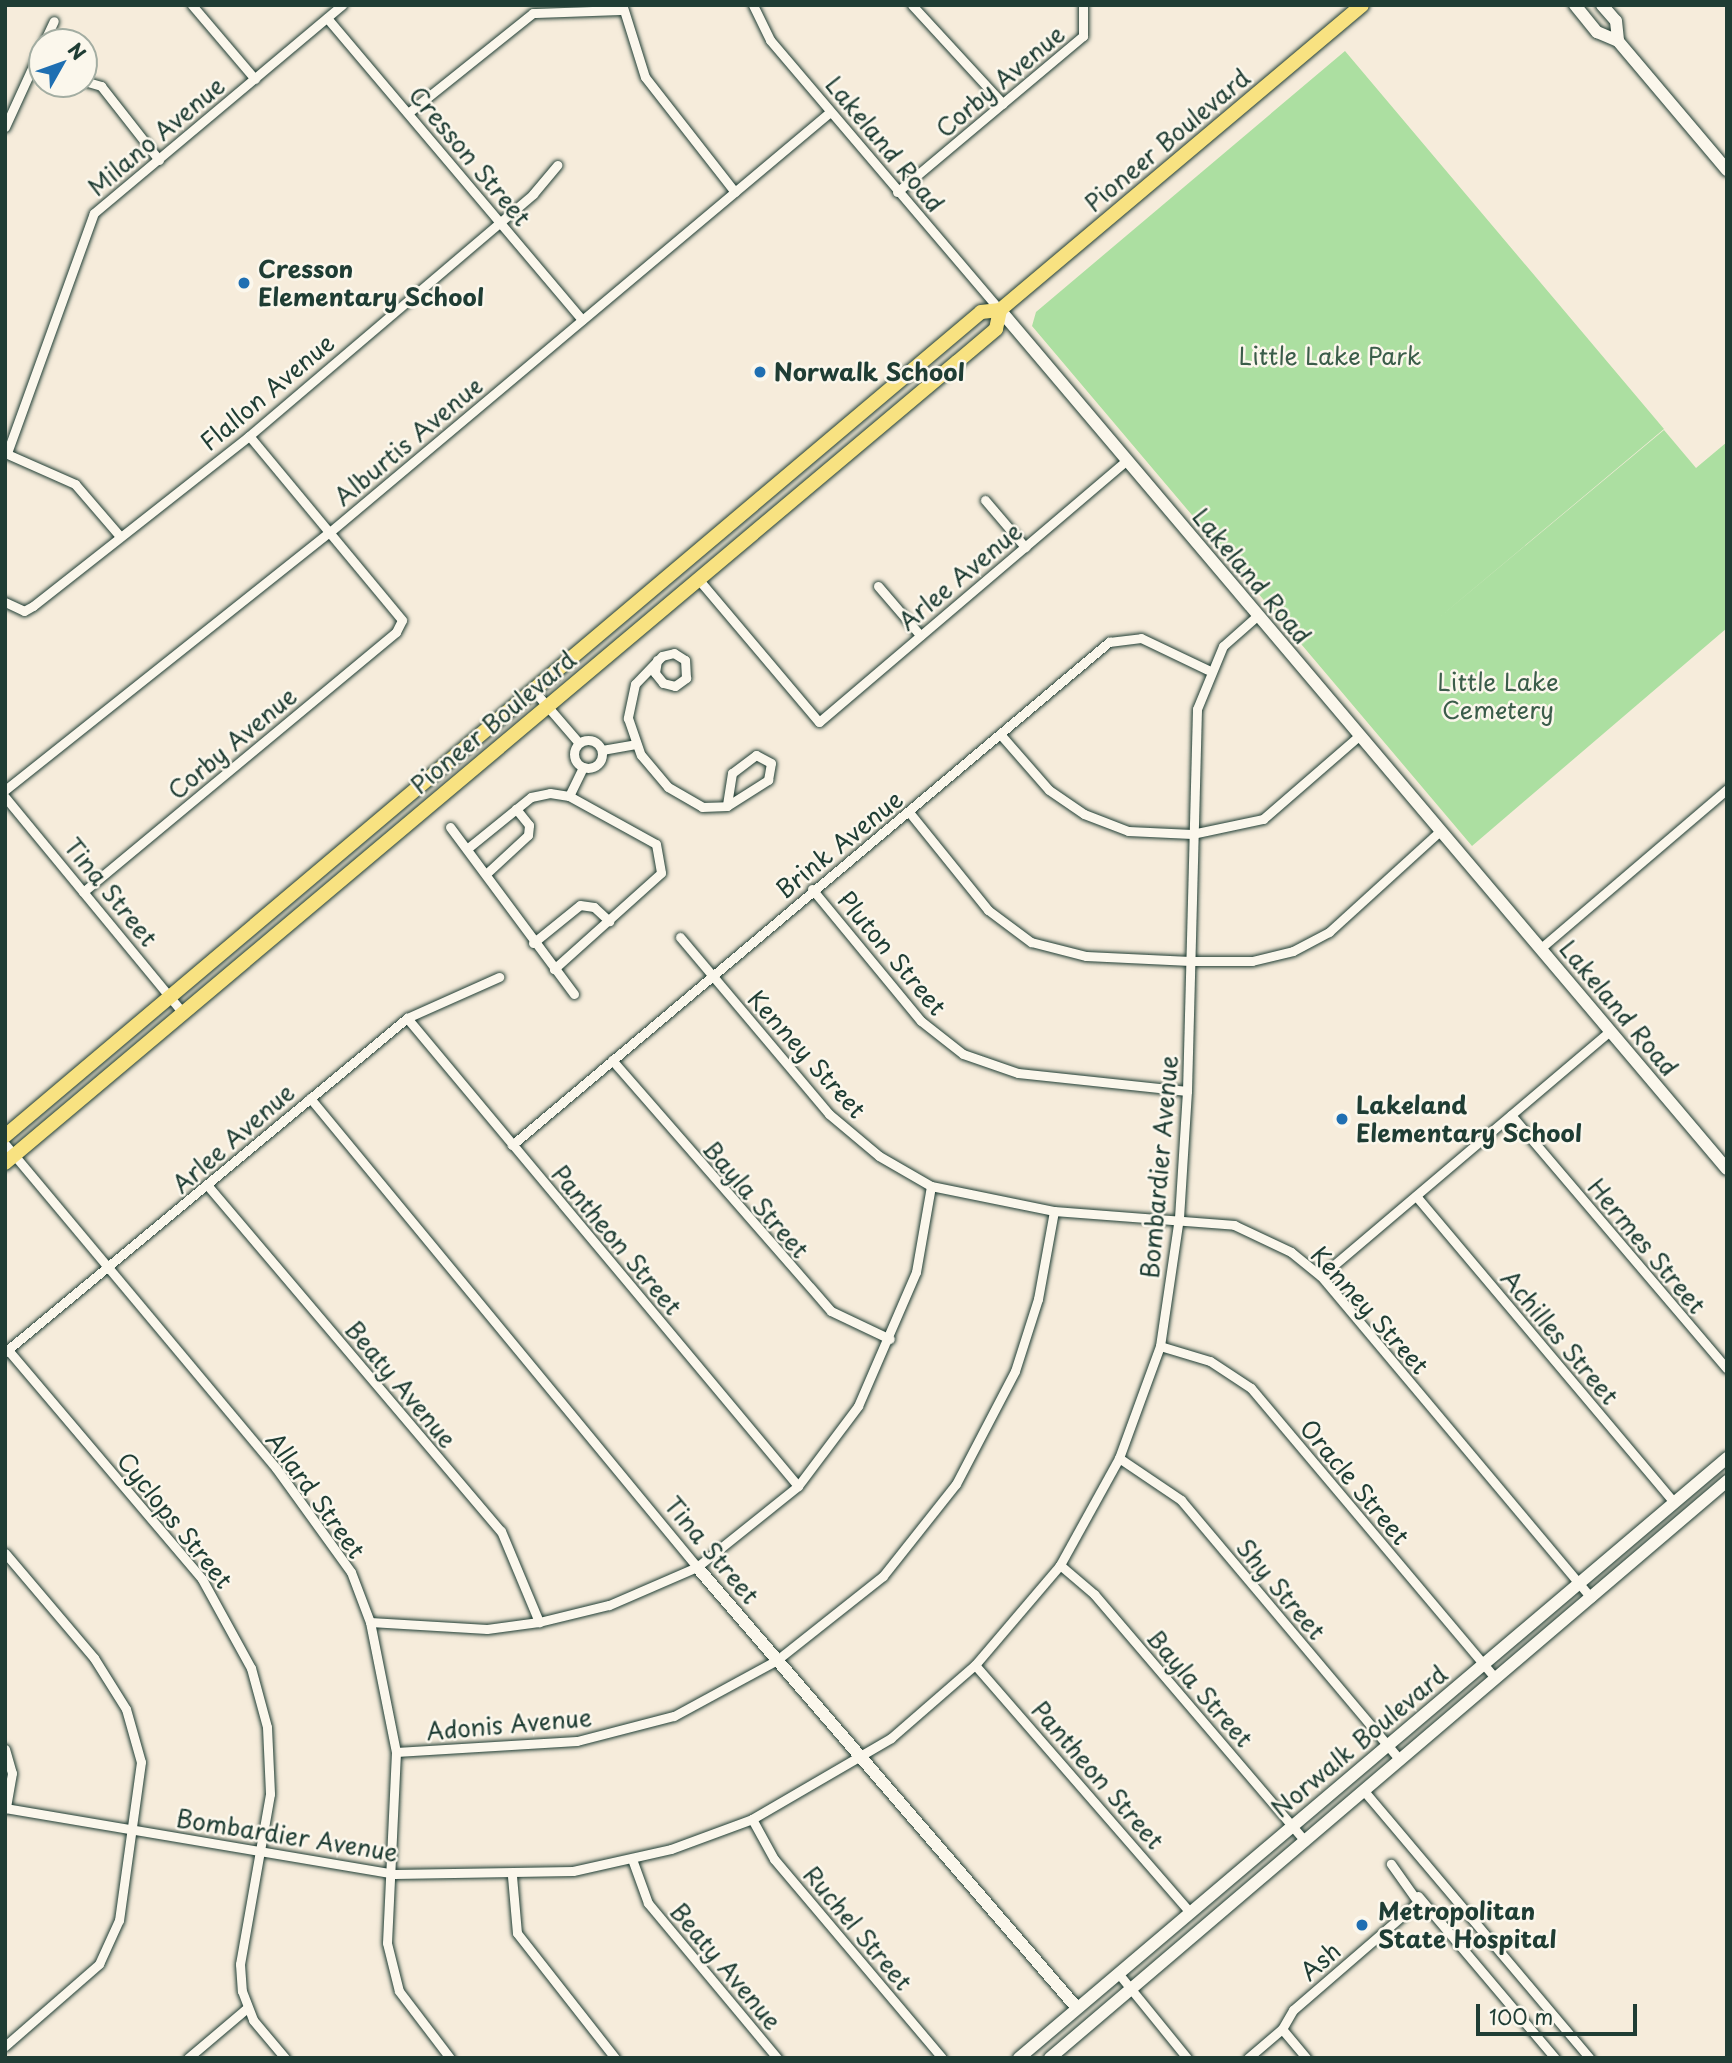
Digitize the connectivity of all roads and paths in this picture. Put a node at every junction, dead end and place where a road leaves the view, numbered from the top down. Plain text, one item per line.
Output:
1 (192, 5) edge
2 (342, 5) edge
3 (753, 5) edge
4 (912, 5) edge
5 (1083, 5) edge
6 (1362, 5) edge
7 (1575, 5) edge
8 (1602, 5) edge
9 (623, 7) edge
10 (327, 18) junction
11 (54, 21) dead end
12 (51, 28) edge
13 (1618, 41) junction
14 (255, 79) junction
15 (28, 84) edge
16 (98, 85) edge
17 (1003, 104) junction
18 (830, 112) junction
19 (408, 113) junction
20 (5, 127) edge
21 (159, 160) junction
22 (557, 165) dead end
23 (1727, 170) edge
24 (735, 192) junction
25 (897, 192) junction
26 (499, 220) junction
27 (1000, 310) junction
28 (582, 320) junction
29 (249, 436) junction
30 (6, 453) edge
31 (1126, 461) junction
32 (985, 500) dead end
33 (331, 531) junction
34 (118, 534) junction
35 (1026, 547) junction
36 (699, 580) junction
37 (878, 586) dead end
38 (5, 602) edge
39 (1258, 615) junction
40 (920, 635) junction
41 (657, 660) dead end
42 (1208, 670) junction
43 (535, 692) junction
44 (547, 706) junction
45 (1000, 734) junction
46 (1360, 735) junction
47 (579, 743) junction
48 (635, 744) junction
49 (602, 750) junction
50 (583, 767) junction
51 (1727, 789) edge
52 (5, 790) edge
53 (569, 796) junction
54 (5, 797) edge
55 (727, 806) junction
56 (516, 809) junction
57 (909, 812) junction
58 (450, 827) dead end
59 (1440, 831) junction
60 (1192, 834) junction
61 (468, 848) junction
62 (487, 873) junction
63 (812, 889) junction
64 (83, 891) junction
65 (609, 921) junction
66 (680, 937) dead end
67 (533, 943) junction
68 (1541, 948) junction
69 (1190, 961) junction
70 (554, 969) junction
71 (711, 975) junction
72 (499, 977) dead end
73 (574, 994) dead end
74 (170, 997) junction
75 (184, 1014) junction
76 (407, 1018) junction
77 (1610, 1031) junction
78 (612, 1060) junction
79 (1187, 1091) junction
80 (310, 1098) junction
81 (1511, 1115) junction
82 (5, 1136) edge
83 (512, 1145) junction
84 (8, 1154) edge
85 (1727, 1169) edge
86 (208, 1186) junction
87 (931, 1186) junction
88 (1416, 1196) junction
89 (1054, 1211) junction
90 (1179, 1218) junction
91 (107, 1268) junction
92 (1321, 1276) junction
93 (890, 1339) junction
94 (1160, 1346) junction
95 (7, 1351) edge
96 (1727, 1369) edge
97 (1119, 1458) junction
98 (1727, 1458) edge
99 (1727, 1481) edge
100 (798, 1486) junction
101 (1674, 1502) junction
102 (5, 1553) edge
103 (1060, 1565) junction
104 (697, 1567) junction
105 (1579, 1584) junction
106 (1591, 1598) junction
107 (370, 1622) junction
108 (539, 1622) junction
109 (777, 1660) junction
110 (975, 1664) junction
111 (1483, 1664) junction
112 (1495, 1678) junction
113 (1388, 1745) junction
114 (5, 1749) edge
115 (396, 1752) junction
116 (860, 1758) junction
117 (1400, 1760) junction
118 (1364, 1791) junction
119 (6, 1808) edge
120 (752, 1819) junction
121 (1293, 1825) junction
122 (132, 1829) junction
123 (1305, 1841) junction
124 (260, 1851) junction
125 (632, 1859) junction
126 (1391, 1864) dead end
127 (394, 1874) junction
128 (512, 1875) junction
129 (1418, 1896) junction
130 (1190, 1912) junction
131 (1118, 1973) junction
132 (1131, 1989) junction
133 (247, 2008) junction
134 (1077, 2008) junction
135 (1090, 2023) junction
136 (1282, 2029) junction
137 (5, 2046) edge
138 (188, 2058) edge
139 (285, 2058) edge
140 (450, 2058) edge
141 (615, 2058) edge
142 (777, 2058) edge
143 (942, 2058) edge
144 (1019, 2058) edge
145 (1050, 2058) edge
146 (1188, 2058) edge
147 (1248, 2058) edge
148 (1306, 2058) edge
149 (1555, 2058) edge
150 (1590, 2058) edge

1 - 14 street
2 - 10 street, Milano Avenue
3 - 18 street, Lakeland Road
4 - 17 street
5 - 17 street, Corby Avenue
6 - 27 main road, Pioneer Boulevard
7 - 13 main road
8 - 13 main road
9 - 19 street
9 - 24 street
10 - 14 street, Milano Avenue
10 - 19 street, Cresson Street
11 - 12 street
13 - 23 main road
14 - 21 street, Milano Avenue
15 - 20 street
16 - 21 street
17 - 25 street, Corby Avenue
18 - 24 street, Alburtis Avenue
18 - 25 street, Lakeland Road
19 - 26 street, Cresson Street
21 - 30 street, Milano Avenue
22 - 26 street, Flallon Avenue
24 - 28 street, Alburtis Avenue
25 - 27 street, Lakeland Road
26 - 28 street, Cresson Street
26 - 29 street, Flallon Avenue
27 - 31 main road, Lakeland Road
27 - 36 main road, Pioneer Boulevard
27 - 43 main road, Pioneer Boulevard
28 - 33 street, Alburtis Avenue
29 - 33 street
29 - 34 street, Flallon Avenue
30 - 34 street
31 - 35 street, Arlee Avenue
31 - 39 main road, Lakeland Road
32 - 35 street
33 - 52 street, Alburtis Avenue
33 - 64 street, Corby Avenue
34 - 38 street, Flallon Avenue
35 - 40 street, Arlee Avenue
36 - 40 street, Arlee Avenue
36 - 44 main road, Pioneer Boulevard
37 - 40 street
39 - 42 street, Bombardier Avenue
39 - 46 main road, Lakeland Road
41 - 48 street
42 - 45 street, Brink Avenue
42 - 60 street, Bombardier Avenue
43 - 44 street
43 - 74 main road, Pioneer Boulevard
44 - 47 street
44 - 75 main road, Pioneer Boulevard
45 - 57 street, Brink Avenue
45 - 60 street
46 - 59 main road, Lakeland Road
46 - 60 street
47 - 49 street
47 - 50 street
48 - 49 street
48 - 55 street
49 - 50 street
50 - 53 street
51 - 68 street
53 - 56 street
53 - 65 street
54 - 64 street, Tina Street
55 - 55 street
56 - 61 street
56 - 62 street
57 - 63 street, Brink Avenue
57 - 69 street
58 - 61 street
59 - 68 main road, Lakeland Road
59 - 69 street
60 - 69 street, Bombardier Avenue
61 - 62 street
62 - 67 street
63 - 71 street, Brink Avenue
63 - 79 street, Pluton Street
64 - 74 street, Tina Street
65 - 67 street
65 - 70 street
66 - 71 street, Kenney Street
67 - 70 street
68 - 77 main road, Lakeland Road
69 - 79 street, Bombardier Avenue
70 - 73 street
71 - 78 street, Brink Avenue
71 - 87 street, Kenney Street
72 - 76 street, Arlee Avenue
74 - 75 street, Tina Street
74 - 82 main road, Pioneer Boulevard
75 - 84 main road, Pioneer Boulevard
76 - 80 street, Arlee Avenue
76 - 83 street, Pantheon Street
77 - 81 street
77 - 85 main road, Lakeland Road
78 - 83 street, Brink Avenue
78 - 93 street, Bayla Street
79 - 90 street, Bombardier Avenue
80 - 86 street, Arlee Avenue
80 - 104 street, Tina Street
81 - 88 street
81 - 96 street, Hermes Street
83 - 100 street, Pantheon Street
84 - 91 street, Allard Street
86 - 91 street, Arlee Avenue
86 - 108 street, Beaty Avenue
87 - 89 street, Kenney Street
87 - 93 street
88 - 92 street
88 - 101 street, Achilles Street
89 - 90 street, Kenney Street
89 - 109 street, Adonis Avenue
90 - 92 street, Kenney Street
90 - 94 street, Bombardier Avenue
91 - 95 street, Arlee Avenue
91 - 107 street, Allard Street
92 - 105 street, Kenney Street
93 - 100 street
94 - 97 street, Bombardier Avenue
94 - 111 street, Oracle Street
95 - 124 street, Cyclops Street
97 - 103 street, Bombardier Avenue
97 - 113 street, Shy Street
98 - 101 main road, Norwalk Boulevard
99 - 106 main road, Norwalk Boulevard
100 - 104 street
101 - 105 main road, Norwalk Boulevard
102 - 122 street
103 - 110 street, Bombardier Avenue
103 - 121 street, Bayla Street
104 - 108 street
104 - 109 main road, Tina Street
105 - 106 street, Kenney Street
105 - 111 main road, Norwalk Boulevard
106 - 112 main road, Norwalk Boulevard
107 - 108 street
107 - 115 street, Allard Street
109 - 115 street, Adonis Avenue
109 - 116 main road, Tina Street
110 - 116 street, Bombardier Avenue
110 - 130 street, Pantheon Street
111 - 112 street, Oracle Street
111 - 113 main road, Norwalk Boulevard
112 - 117 main road, Norwalk Boulevard
113 - 117 street, Shy Street
113 - 121 main road, Norwalk Boulevard
114 - 119 street
115 - 127 street, Allard Street
116 - 120 street, Bombardier Avenue
116 - 134 main road, Tina Street
117 - 118 main road, Norwalk Boulevard
118 - 123 main road, Norwalk Boulevard
118 - 150 street
119 - 122 street, Bombardier Avenue
120 - 125 street, Bombardier Avenue
120 - 143 street, Ruchel Street
121 - 123 street, Bayla Street
121 - 130 main road, Norwalk Boulevard
122 - 124 street, Bombardier Avenue
122 - 137 street
123 - 132 main road, Norwalk Boulevard
124 - 127 street, Bombardier Avenue
124 - 133 street, Cyclops Street
125 - 128 street, Bombardier Avenue
125 - 142 street, Beaty Avenue
126 - 129 street
127 - 128 street, Bombardier Avenue
127 - 140 street, Allard Street
128 - 141 street
129 - 136 street, Ash
129 - 149 street
130 - 131 main road, Norwalk Boulevard
131 - 132 street
131 - 134 main road, Norwalk Boulevard
132 - 135 main road, Norwalk Boulevard
132 - 146 street
133 - 138 street
133 - 139 street, Cyclops Street
134 - 135 street, Tina Street
134 - 144 main road, Norwalk Boulevard
135 - 145 main road, Norwalk Boulevard
136 - 147 street, Ash
136 - 148 street

